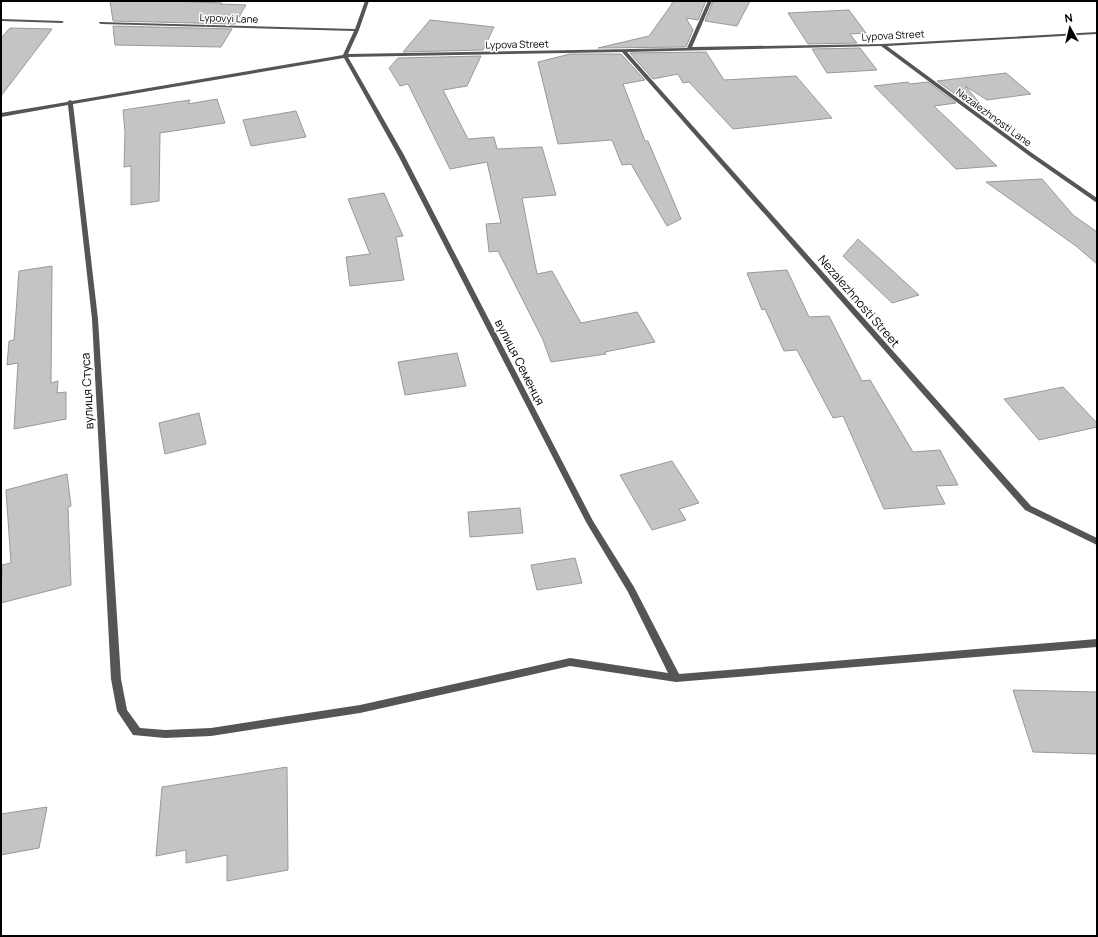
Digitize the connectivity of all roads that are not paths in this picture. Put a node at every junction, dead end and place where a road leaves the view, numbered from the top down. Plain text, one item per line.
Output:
1 (367, 1) edge
2 (710, 1) edge
3 (1, 20) edge
4 (62, 22) dead end
5 (101, 23) dead end
6 (357, 30) junction
7 (1097, 32) edge
8 (882, 45) junction
9 (689, 48) junction
10 (623, 50) junction
11 (346, 56) junction
12 (70, 102) junction
13 (1, 115) edge
14 (1097, 201) edge
15 (1097, 542) edge
16 (1097, 643) edge
17 (676, 678) junction

1 - 6 street
2 - 9 street
3 - 4 street
5 - 6 street, Lypovyi Lane
6 - 11 street
7 - 8 street, Lypova Street
8 - 9 street, Lypova Street
8 - 14 street, Nezalezhnosti Lane
9 - 10 street, Lypova Street
10 - 11 street, Lypova Street
10 - 15 street, Nezalezhnosti Street
11 - 12 street, Lypova Street
11 - 17 street, вулиця Семенця
12 - 13 street, Lypova Street
12 - 17 street, вулиця Стуса
16 - 17 street

